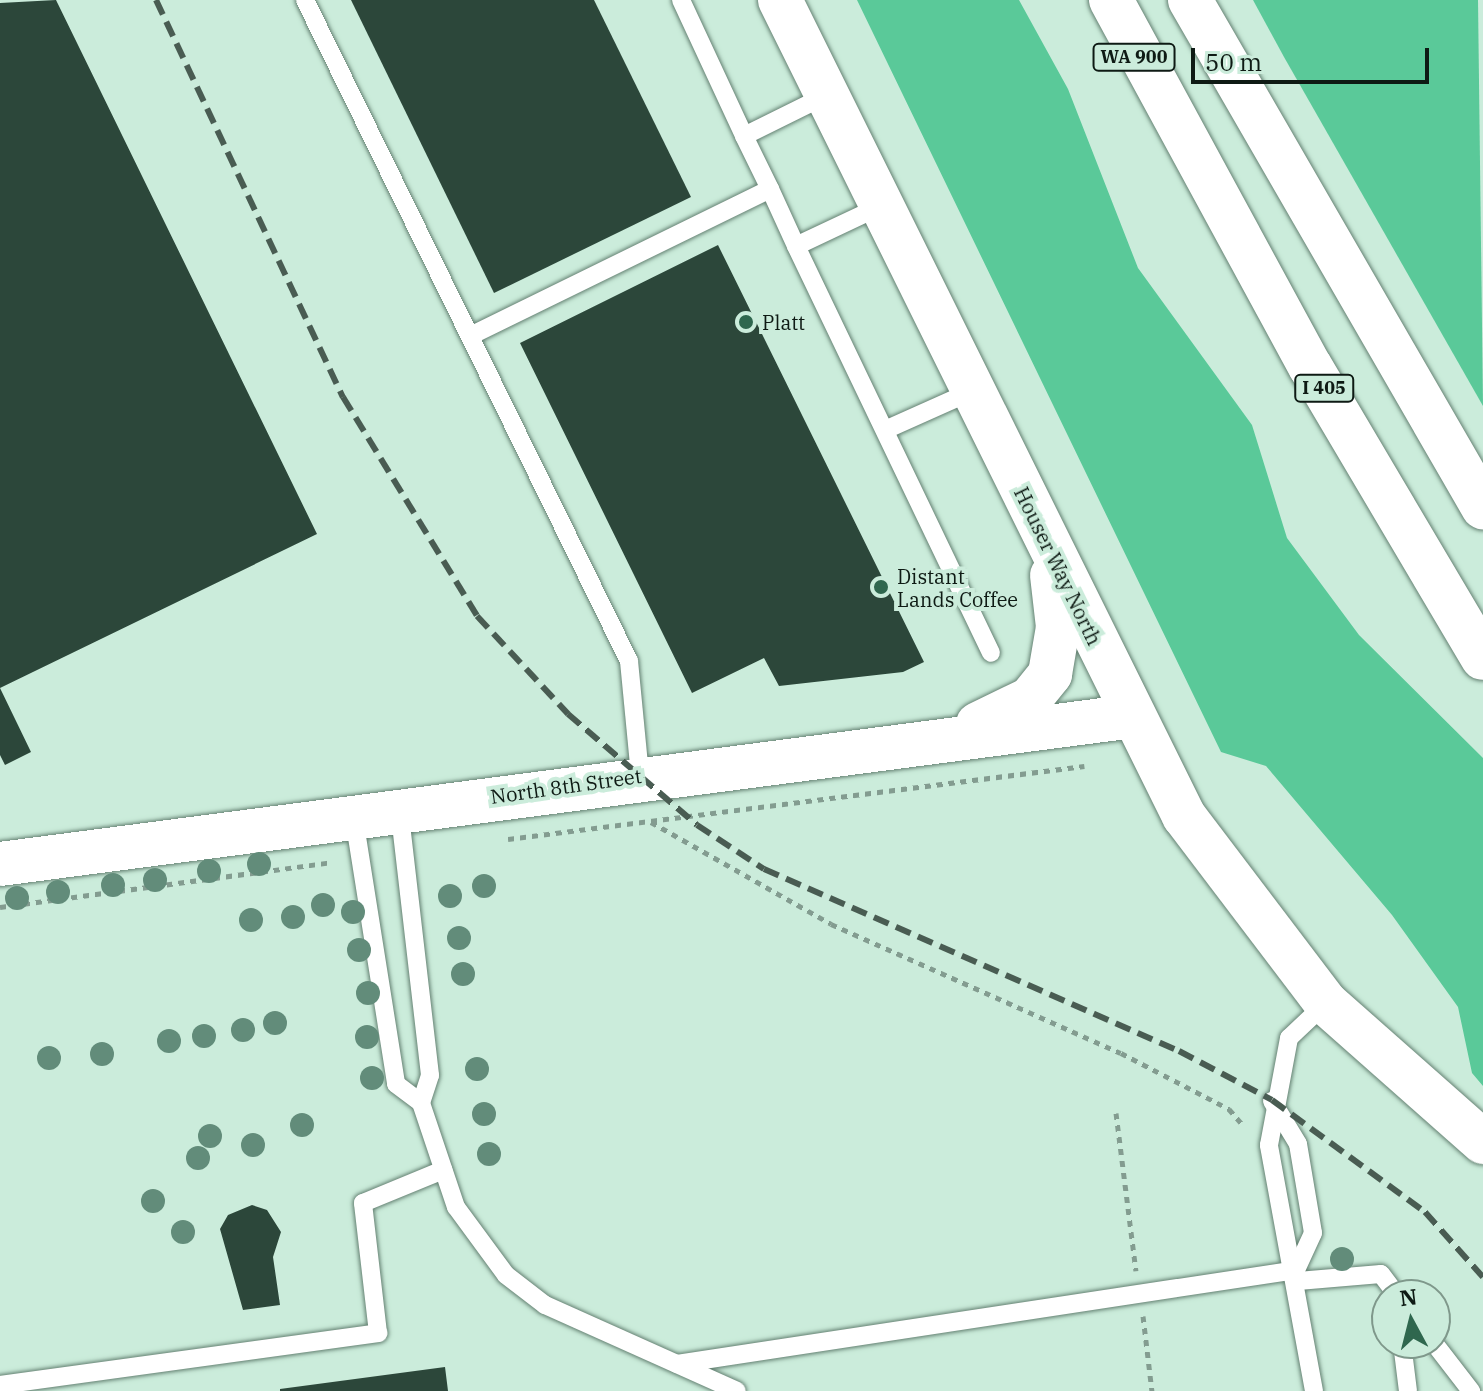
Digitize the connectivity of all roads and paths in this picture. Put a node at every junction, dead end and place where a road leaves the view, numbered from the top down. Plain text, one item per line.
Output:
1 (305, 0) edge
2 (681, 0) edge
3 (780, 0) edge
4 (1095, 0) edge
5 (1111, 0) edge
6 (1190, 0) edge
7 (827, 95) junction
8 (1172, 115) junction
9 (744, 136) junction
10 (770, 189) junction
11 (881, 206) junction
12 (796, 246) junction
13 (470, 336) junction
14 (972, 391) junction
15 (885, 430) junction
16 (1483, 507) edge
17 (1049, 548) junction
18 (991, 653) dead end
19 (1483, 658) edge
20 (1133, 716) junction
21 (935, 741) junction
22 (1084, 766) dead end
23 (640, 776) junction
24 (399, 809) junction
25 (354, 815) junction
26 (650, 821) junction
27 (496, 841) dead end
28 (361, 858) junction
29 (0, 864) edge
30 (0, 907) edge
31 (1326, 1003) junction
32 (1272, 1100) junction
33 (421, 1103) junction
34 (1116, 1113) dead end
35 (1243, 1125) dead end
36 (1483, 1142) edge
37 (443, 1170) junction
38 (1297, 1275) junction
39 (1385, 1279) edge
40 (1140, 1294) junction
41 (1404, 1359) edge
42 (1446, 1359) edge
43 (677, 1364) junction
44 (0, 1385) edge
45 (737, 1391) edge
46 (1152, 1391) edge
47 (1314, 1391) edge
48 (1408, 1391) edge
49 (1471, 1391) edge

1 - 13 lane
2 - 9 lane
3 - 7 main road, Houser Way North
4 - 8 main road, WA 900
5 - 8 main road, I 405
6 - 16 main road
7 - 9 lane
7 - 11 main road, Houser Way North
8 - 19 main road, I 405
9 - 10 lane
10 - 12 lane
10 - 13 lane
11 - 12 lane
11 - 14 main road, Houser Way North
12 - 15 lane
13 - 23 lane
14 - 15 lane
14 - 17 main road, Houser Way North
15 - 18 lane
17 - 20 main road, Houser Way North
17 - 21 main road
20 - 21 main road, North 8th Street
20 - 31 main road, Houser Way North
21 - 23 main road, North 8th Street
22 - 26 path
23 - 24 main road, North 8th Street
24 - 25 main road, North 8th Street
24 - 33 lane
25 - 28 lane
25 - 29 main road, North 8th Street
26 - 27 path
26 - 35 path
28 - 30 path
28 - 33 lane
31 - 32 lane
31 - 36 main road, Houser Way North
32 - 38 lane
32 - 38 lane
33 - 37 lane
34 - 40 path
37 - 43 lane
37 - 44 lane
38 - 39 lane
38 - 40 lane
38 - 47 lane
40 - 43 lane
40 - 46 path
41 - 48 lane
42 - 49 lane
43 - 45 lane

